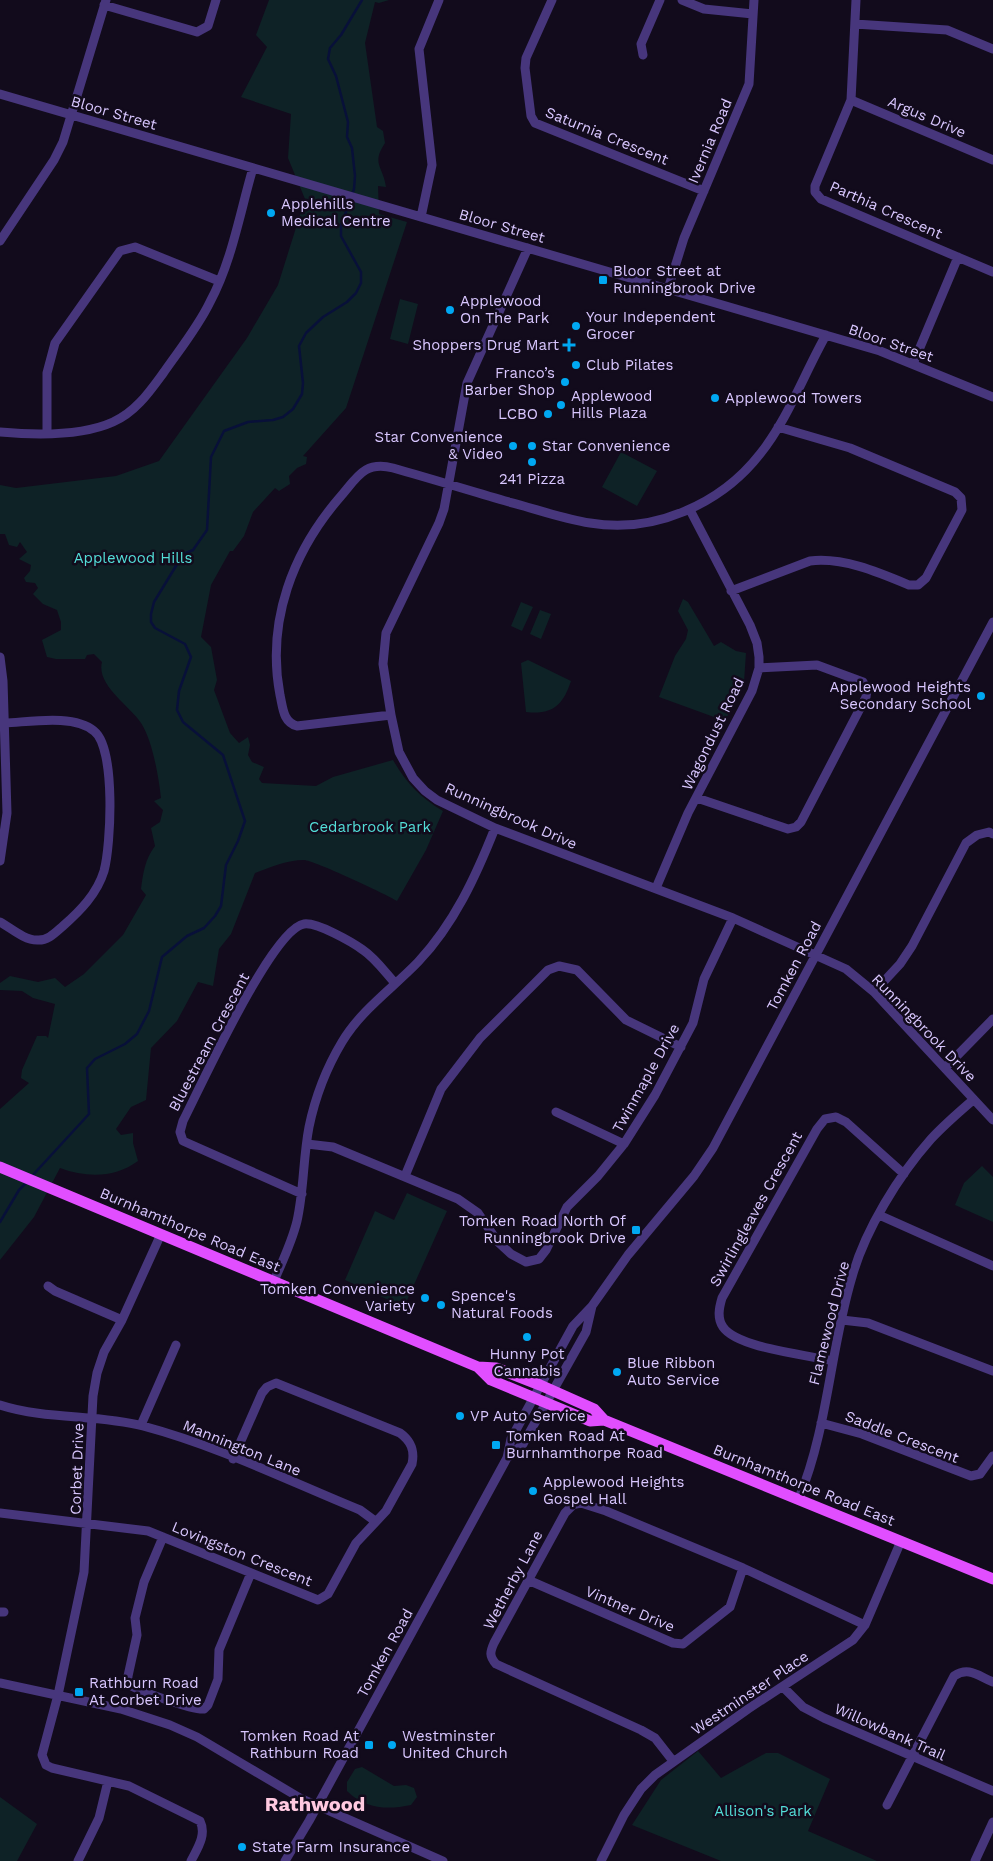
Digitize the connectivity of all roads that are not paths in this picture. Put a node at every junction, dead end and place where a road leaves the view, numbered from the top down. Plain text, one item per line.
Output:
1 (216, 0) edge
2 (439, 0) edge
3 (552, 0) edge
4 (660, 0) edge
5 (682, 0) edge
6 (754, 0) edge
7 (856, 0) edge
8 (105, 3) edge
9 (753, 14) junction
10 (855, 24) junction
11 (993, 49) edge
12 (643, 54) dead end
13 (0, 94) edge
14 (851, 100) junction
15 (72, 115) junction
16 (993, 160) edge
17 (254, 168) junction
18 (704, 191) junction
19 (421, 217) junction
20 (0, 242) edge
21 (528, 248) junction
22 (958, 257) junction
23 (993, 272) edge
24 (219, 282) junction
25 (668, 289) junction
26 (826, 335) junction
27 (913, 364) junction
28 (993, 396) edge
29 (778, 427) junction
30 (0, 432) edge
31 (47, 432) junction
32 (449, 484) junction
33 (690, 510) junction
34 (731, 590) junction
35 (993, 622) edge
36 (0, 657) edge
37 (759, 668) junction
38 (1, 676) edge
39 (391, 715) junction
40 (5, 723) junction
41 (3, 777) edge
42 (697, 798) junction
43 (495, 828) junction
44 (993, 834) edge
45 (0, 861) edge
46 (656, 888) junction
47 (733, 918) junction
48 (0, 922) edge
49 (816, 956) junction
50 (395, 983) junction
51 (874, 992) junction
52 (993, 1019) edge
53 (681, 1047) junction
54 (945, 1068) junction
55 (973, 1100) junction
56 (556, 1112) dead end
57 (993, 1120) edge
58 (307, 1144) junction
59 (624, 1144) junction
60 (5, 1169) edge
61 (904, 1174) junction
62 (405, 1176) junction
63 (302, 1194) junction
64 (879, 1215) junction
65 (161, 1234) junction
66 (993, 1266) edge
67 (274, 1281) junction
68 (48, 1286) dead end
69 (592, 1306) junction
70 (122, 1320) junction
71 (842, 1320) junction
72 (176, 1344) dead end
73 (833, 1361) junction
74 (478, 1367) junction
75 (993, 1371) edge
76 (540, 1385) junction
77 (553, 1391) junction
78 (534, 1397) junction
79 (547, 1403) junction
80 (0, 1405) edge
81 (93, 1418) junction
82 (604, 1420) junction
83 (821, 1423) junction
84 (141, 1426) junction
85 (993, 1456) edge
86 (507, 1458) junction
87 (233, 1459) junction
88 (799, 1498) junction
89 (0, 1513) edge
90 (375, 1521) junction
91 (88, 1523) junction
92 (163, 1537) junction
93 (901, 1540) junction
94 (743, 1568) junction
95 (252, 1573) junction
96 (993, 1579) edge
97 (528, 1580) junction
98 (866, 1625) junction
99 (993, 1682) edge
100 (0, 1684) edge
101 (783, 1687) junction
102 (58, 1695) junction
103 (912, 1756) junction
104 (673, 1761) junction
105 (108, 1781) junction
106 (993, 1791) edge
107 (886, 1805) dead end
108 (317, 1806) junction
109 (993, 1822) edge
110 (78, 1861) edge
111 (191, 1861) edge
112 (285, 1861) edge
113 (443, 1861) edge
114 (601, 1861) edge
115 (974, 1861) edge

1 - 8 street
2 - 19 street
3 - 18 street, Saturnia Crescent
4 - 12 street
5 - 9 street
6 - 9 street, Ivernia Road
7 - 10 street, Parthia Crescent
8 - 15 street
9 - 18 street, Ivernia Road
10 - 11 street
10 - 14 street, Parthia Crescent
13 - 15 street, Bloor Street
14 - 16 street, Argus Drive
14 - 22 street, Parthia Crescent
15 - 17 street, Bloor Street
15 - 20 street
17 - 19 street, Bloor Street
17 - 24 street
18 - 25 street, Ivernia Road
19 - 21 street, Bloor Street
21 - 25 street, Bloor Street
21 - 32 street, Runningbrook Drive
22 - 23 street, Parthia Crescent
22 - 27 street
24 - 31 street
24 - 31 street
25 - 26 street, Bloor Street
26 - 27 street, Bloor Street
26 - 29 street
27 - 28 street, Bloor Street
29 - 33 street
29 - 34 street
30 - 31 street
32 - 33 street
32 - 39 street, Runningbrook Drive
32 - 39 street
33 - 34 street, Wagondust Road
34 - 37 street, Wagondust Road
35 - 49 street, Tomken Road
36 - 38 street
37 - 42 street, Wagondust Road
37 - 42 street
38 - 40 street
39 - 43 street, Runningbrook Drive
40 - 41 street
40 - 48 street
41 - 45 street
42 - 46 street, Wagondust Road
43 - 46 street, Runningbrook Drive
43 - 50 street
44 - 51 street
46 - 47 street, Runningbrook Drive
47 - 49 street, Runningbrook Drive
47 - 53 street, Twinmaple Drive
49 - 51 street, Runningbrook Drive
49 - 69 street, Tomken Road
50 - 58 street
50 - 63 street, Bluestream Crescent
51 - 54 street, Runningbrook Drive
52 - 54 street
53 - 59 street, Twinmaple Drive
53 - 62 street
54 - 55 street, Runningbrook Drive
55 - 57 street, Runningbrook Drive
55 - 61 street, Flamewood Drive
56 - 59 street
58 - 62 street, Twinmaple Drive
58 - 63 street
59 - 62 street, Twinmaple Drive
60 - 65 main road, Burnhamthorpe Road East
61 - 64 street, Flamewood Drive
61 - 73 street, Swirlingleaves Crescent
63 - 67 street
64 - 66 street
64 - 71 street, Flamewood Drive
65 - 67 main road, Burnhamthorpe Road East
65 - 70 street, Corbet Drive
67 - 74 main road, Burnhamthorpe Road East
68 - 70 street
69 - 76 street, Tomken Road
69 - 77 street, Tomken Road
70 - 81 street, Corbet Drive
71 - 73 street, Flamewood Drive
71 - 75 street
72 - 84 street
73 - 83 street, Flamewood Drive
74 - 76 main road, Burnhamthorpe Road East
74 - 78 main road, Burnhamthorpe Road East
76 - 77 main road, Burnhamthorpe Road East
76 - 78 street, Tomken Road
77 - 79 street, Tomken Road
77 - 82 main road, Burnhamthorpe Road East
78 - 79 main road, Burnhamthorpe Road East
78 - 86 street, Tomken Road
79 - 82 main road, Burnhamthorpe Road East
79 - 86 street, Tomken Road
80 - 81 street, Mannington Lane
81 - 84 street, Mannington Lane
81 - 91 street, Corbet Drive
82 - 88 main road, Burnhamthorpe Road East
83 - 85 street, Saddle Crescent
83 - 88 street, Flamewood Drive
84 - 87 street, Mannington Lane
86 - 108 street, Tomken Road
87 - 90 street, Mannington Lane
87 - 90 street, Lovingston Crescent
88 - 93 main road, Burnhamthorpe Road East
89 - 91 street, Lovingston Crescent
90 - 95 street, Lovingston Crescent
91 - 92 street, Lovingston Crescent
91 - 102 street, Corbet Drive
92 - 95 street, Lovingston Crescent
92 - 95 street
93 - 96 main road, Burnhamthorpe Road East
93 - 98 street, Westminster Place
94 - 97 street, Vintner Drive
94 - 97 street, Wetherby Lane
94 - 98 street, Wetherby Lane
97 - 104 street, Wetherby Lane
98 - 101 street, Westminster Place
99 - 103 street
100 - 102 street
101 - 103 street, Willowbank Trail
101 - 104 street, Westminster Place
102 - 105 street, Corbet Drive
102 - 108 street
103 - 106 street, Willowbank Trail
103 - 107 street
104 - 114 street, Westminster Place
105 - 110 street
105 - 111 street
108 - 112 street, Tomken Road
108 - 113 street
109 - 115 street

